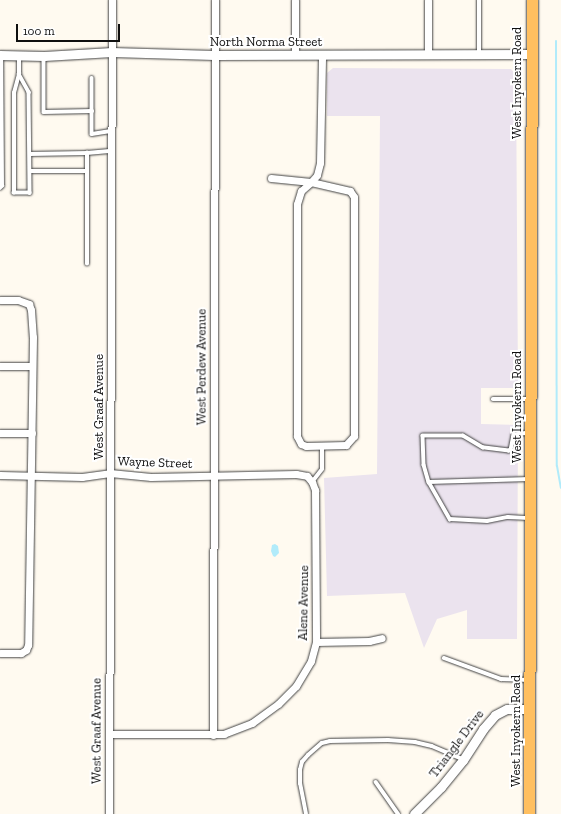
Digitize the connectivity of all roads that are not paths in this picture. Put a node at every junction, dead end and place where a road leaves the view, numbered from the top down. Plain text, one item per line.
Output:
1 (112, 0) edge
2 (215, 0) edge
3 (295, 0) edge
4 (428, 0) edge
5 (479, 0) edge
6 (532, 0) edge
7 (112, 52) junction
8 (428, 54) junction
9 (478, 54) junction
10 (531, 54) junction
11 (0, 55) edge
12 (19, 55) junction
13 (214, 55) junction
14 (295, 55) junction
15 (322, 55) junction
16 (44, 56) junction
17 (19, 74) junction
18 (92, 78) dead end
19 (0, 90) edge
20 (92, 111) junction
21 (112, 131) junction
22 (112, 151) junction
23 (30, 154) junction
24 (88, 154) junction
25 (30, 171) junction
26 (87, 171) junction
27 (271, 178) dead end
28 (311, 182) junction
29 (0, 188) edge
30 (87, 264) dead end
31 (0, 300) edge
32 (0, 366) edge
33 (32, 366) junction
34 (493, 399) dead end
35 (530, 399) junction
36 (0, 432) edge
37 (32, 433) junction
38 (530, 433) junction
39 (322, 446) junction
40 (110, 473) junction
41 (0, 475) edge
42 (31, 476) junction
43 (214, 476) junction
44 (530, 479) junction
45 (312, 482) junction
46 (429, 482) junction
47 (530, 518) junction
48 (382, 638) dead end
49 (316, 642) junction
50 (0, 653) edge
51 (444, 658) dead end
52 (530, 680) junction
53 (530, 709) junction
54 (110, 734) junction
55 (213, 735) junction
56 (463, 760) junction
57 (376, 782) dead end
58 (109, 814) edge
59 (306, 814) edge
60 (398, 814) edge
61 (414, 814) edge
62 (529, 814) edge

1 - 7 street, West Graaf Avenue
2 - 13 street, West Perdew Avenue
3 - 14 street
4 - 8 street
5 - 9 lane
6 - 10 main road, West Inyokern Road
7 - 13 street, North Norma Street
7 - 16 street, North Norma Street
7 - 21 street, West Graaf Avenue
8 - 9 street, North Norma Street
8 - 15 street, North Norma Street
9 - 10 street, North Norma Street
10 - 35 main road, West Inyokern Road
11 - 12 street, North Norma Street
11 - 19 lane
12 - 16 street, North Norma Street
12 - 17 lane
13 - 14 street, North Norma Street
13 - 43 street, West Perdew Avenue
14 - 15 street, North Norma Street
15 - 28 street
16 - 20 lane
17 - 23 lane
17 - 25 lane
18 - 20 lane
19 - 29 lane
20 - 21 lane
21 - 22 street, West Graaf Avenue
22 - 24 lane
22 - 40 street, West Graaf Avenue
23 - 24 lane
23 - 25 lane
24 - 26 lane
25 - 26 lane
26 - 30 lane
27 - 28 street
28 - 39 street
28 - 39 street
31 - 33 street
32 - 33 street
33 - 37 street
34 - 35 lane
35 - 38 main road, West Inyokern Road
36 - 37 street
37 - 42 street
38 - 44 main road, West Inyokern Road
38 - 46 lane
39 - 45 lane
40 - 42 street, Wayne Street
40 - 43 street, Wayne Street
40 - 54 street, West Graaf Avenue
41 - 42 street, Wayne Street
42 - 50 street
43 - 45 street, Wayne Street
43 - 55 street, West Perdew Avenue
44 - 46 lane
44 - 47 main road, West Inyokern Road
45 - 49 street, Alene Avenue
46 - 47 lane
47 - 52 main road, West Inyokern Road
48 - 49 street
49 - 55 street, Alene Avenue
51 - 52 lane
52 - 53 main road, West Inyokern Road
53 - 56 street, Triangle Drive
53 - 62 main road, West Inyokern Road
54 - 55 street, Alene Avenue
54 - 58 street, West Graaf Avenue
56 - 59 lane
56 - 61 street, Triangle Drive
57 - 60 lane

